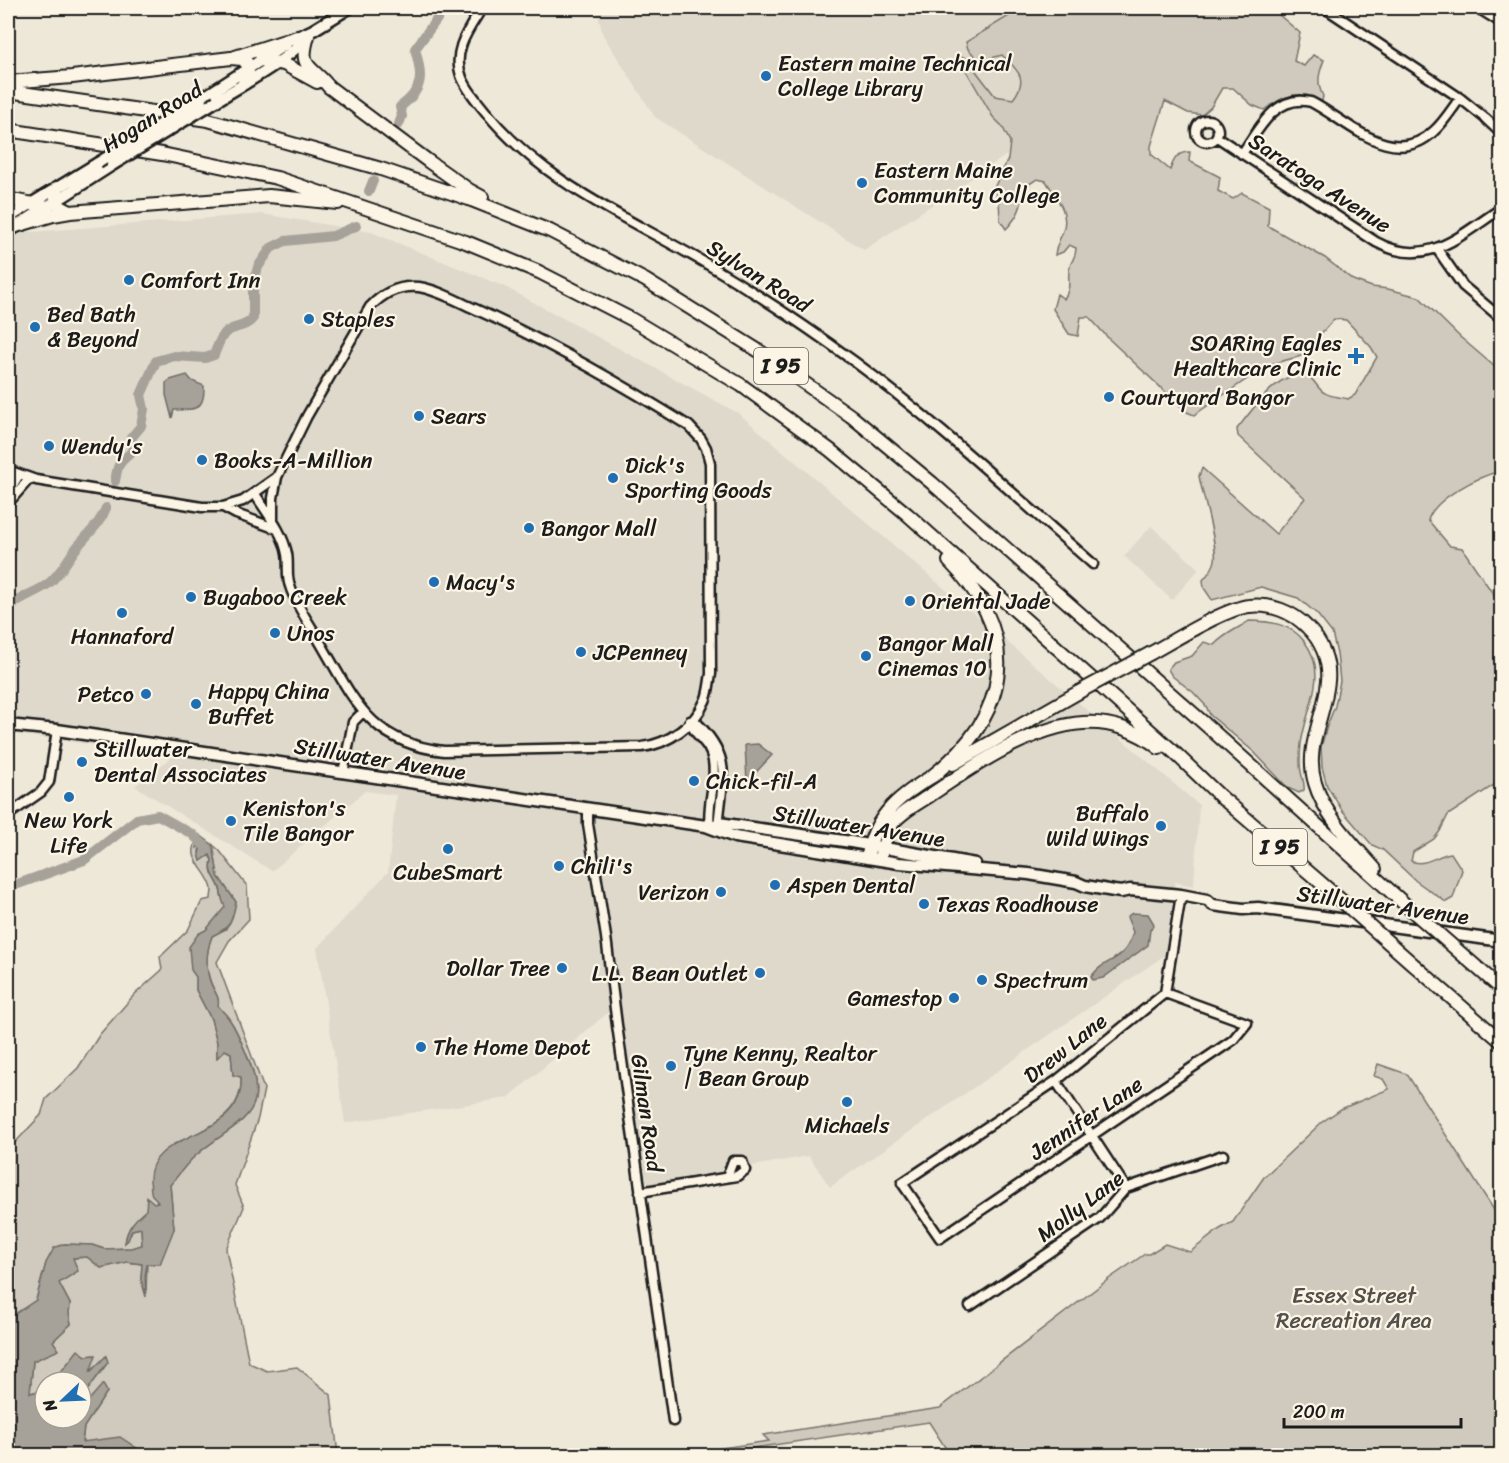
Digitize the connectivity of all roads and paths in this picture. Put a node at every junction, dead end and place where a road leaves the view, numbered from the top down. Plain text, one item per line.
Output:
1 (349, 8) edge
2 (482, 8) edge
3 (1325, 8) edge
4 (1478, 8) edge
5 (1502, 23) edge
6 (306, 34) junction
7 (231, 58) junction
8 (261, 60) junction
9 (275, 63) junction
10 (249, 68) junction
11 (8, 82) edge
12 (244, 83) junction
13 (329, 87) junction
14 (8, 91) edge
15 (1460, 98) junction
16 (8, 130) edge
17 (1502, 134) edge
18 (1217, 137) dead end
19 (1242, 154) junction
20 (54, 198) junction
21 (8, 199) edge
22 (351, 202) junction
23 (30, 204) junction
24 (1502, 208) edge
25 (70, 212) junction
26 (10, 225) edge
27 (550, 231) junction
28 (1437, 249) junction
29 (1502, 319) edge
30 (8, 470) edge
31 (855, 471) junction
32 (19, 475) junction
33 (277, 477) junction
34 (30, 478) junction
35 (8, 493) edge
36 (255, 494) junction
37 (8, 503) edge
38 (223, 507) junction
39 (275, 525) junction
40 (1093, 564) dead end
41 (363, 712) junction
42 (690, 721) junction
43 (8, 725) edge
44 (57, 730) junction
45 (343, 773) junction
46 (931, 777) junction
47 (1224, 800) junction
48 (588, 809) junction
49 (8, 815) edge
50 (716, 827) junction
51 (875, 852) junction
52 (1181, 895) junction
53 (1408, 908) junction
54 (1502, 941) edge
55 (1499, 987) edge
56 (1165, 993) junction
57 (1502, 1042) edge
58 (1056, 1081) junction
59 (1091, 1136) junction
60 (1223, 1155) dead end
61 (728, 1177) dead end
62 (1126, 1188) junction
63 (640, 1192) junction
64 (940, 1238) joint
65 (970, 1306) dead end
66 (673, 1421) dead end

1 - 6 main road, Hogan Road
2 - 40 street, Sylvan Road
3 - 15 street
4 - 5 street
6 - 7 highway
6 - 8 main road, Hogan Road
6 - 9 main road, Hogan Road
6 - 13 highway
7 - 10 highway
7 - 11 highway
8 - 9 highway
8 - 10 main road, Hogan Road
9 - 12 main road, Hogan Road
9 - 13 highway
10 - 12 highway
10 - 20 main road, Hogan Road, bridge
12 - 20 main road, Hogan Road, bridge
13 - 27 highway
14 - 27 highway, I 95
15 - 17 street
15 - 19 street
16 - 22 highway, I 95
18 - 19 street, Saratoga Avenue
19 - 28 street, Saratoga Avenue
20 - 23 highway
20 - 23 main road, Hogan Road
20 - 25 highway
20 - 26 main road, Hogan Road
21 - 23 highway
22 - 25 highway
22 - 31 highway, I 95
23 - 26 main road, Hogan Road
24 - 28 street, Saratoga Avenue
25 - 26 highway
27 - 53 highway, I 95
28 - 29 street
30 - 32 street
31 - 46 highway
31 - 47 highway, I 95
32 - 34 street
32 - 35 street
33 - 36 street
33 - 39 street
33 - 42 street
34 - 37 street
34 - 38 street
36 - 38 street
36 - 39 street
38 - 39 street
39 - 41 street
41 - 42 street
41 - 45 street
42 - 50 street
43 - 44 main road, Stillwater Avenue
44 - 45 main road, Stillwater Avenue
44 - 49 street
45 - 48 main road, Stillwater Avenue
46 - 51 highway
46 - 53 highway, bridge
47 - 51 highway
47 - 57 highway, I 95, bridge
48 - 50 main road, Stillwater Avenue
48 - 63 street, Gilman Road
50 - 51 main road, Stillwater Avenue
51 - 52 main road, Stillwater Avenue
52 - 54 main road, Stillwater Avenue
52 - 56 street
53 - 55 highway, I 95, bridge
56 - 58 street, Drew Lane
56 - 59 street, Jennifer Lane
58 - 59 street
58 - 64 street, Drew Lane
59 - 62 street
59 - 64 street, Jennifer Lane
60 - 62 street, Molly Lane
61 - 63 street
62 - 65 street, Molly Lane
63 - 66 street, Gilman Road

